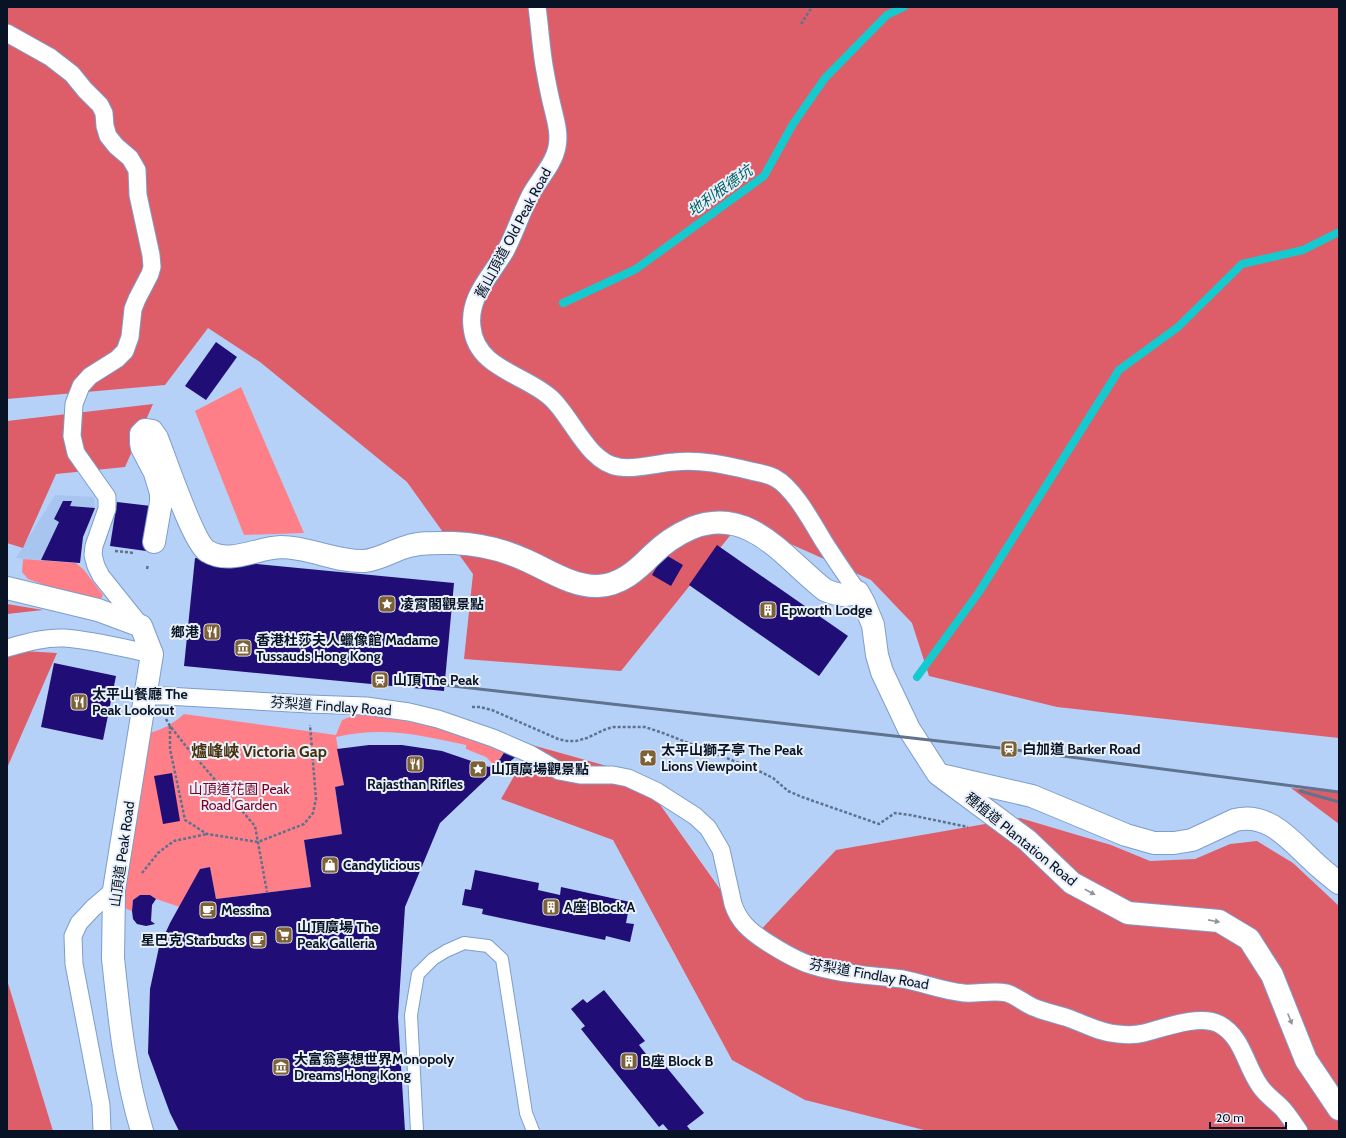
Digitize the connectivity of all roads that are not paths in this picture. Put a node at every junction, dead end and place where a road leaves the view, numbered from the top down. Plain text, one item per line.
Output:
1 (537, 7) edge
2 (7, 33) edge
3 (154, 542) dead end
4 (7, 588) edge
5 (858, 592) junction
6 (141, 626) junction
7 (7, 648) edge
8 (152, 654) junction
9 (146, 696) junction
10 (938, 774) junction
11 (1339, 882) edge
12 (114, 890) junction
13 (1339, 1109) edge
14 (102, 1131) edge
15 (142, 1131) edge
16 (417, 1131) edge
17 (533, 1131) edge
18 (1299, 1131) edge

1 - 5 street, 舊山頂道 Old Peak Road
2 - 6 street
3 - 5 street
4 - 6 street
5 - 10 street, 種植道 Plantation Road
6 - 8 street, 山頂道 Peak Road
7 - 8 street
8 - 9 street, 山頂道 Peak Road
9 - 12 street, 山頂道 Peak Road
9 - 18 street, 芬梨道 Findlay Road
10 - 11 street
10 -> 13 street, 種植道 Plantation Road
12 - 14 street
12 - 15 street, 山頂道 Peak Road
16 - 17 lane

